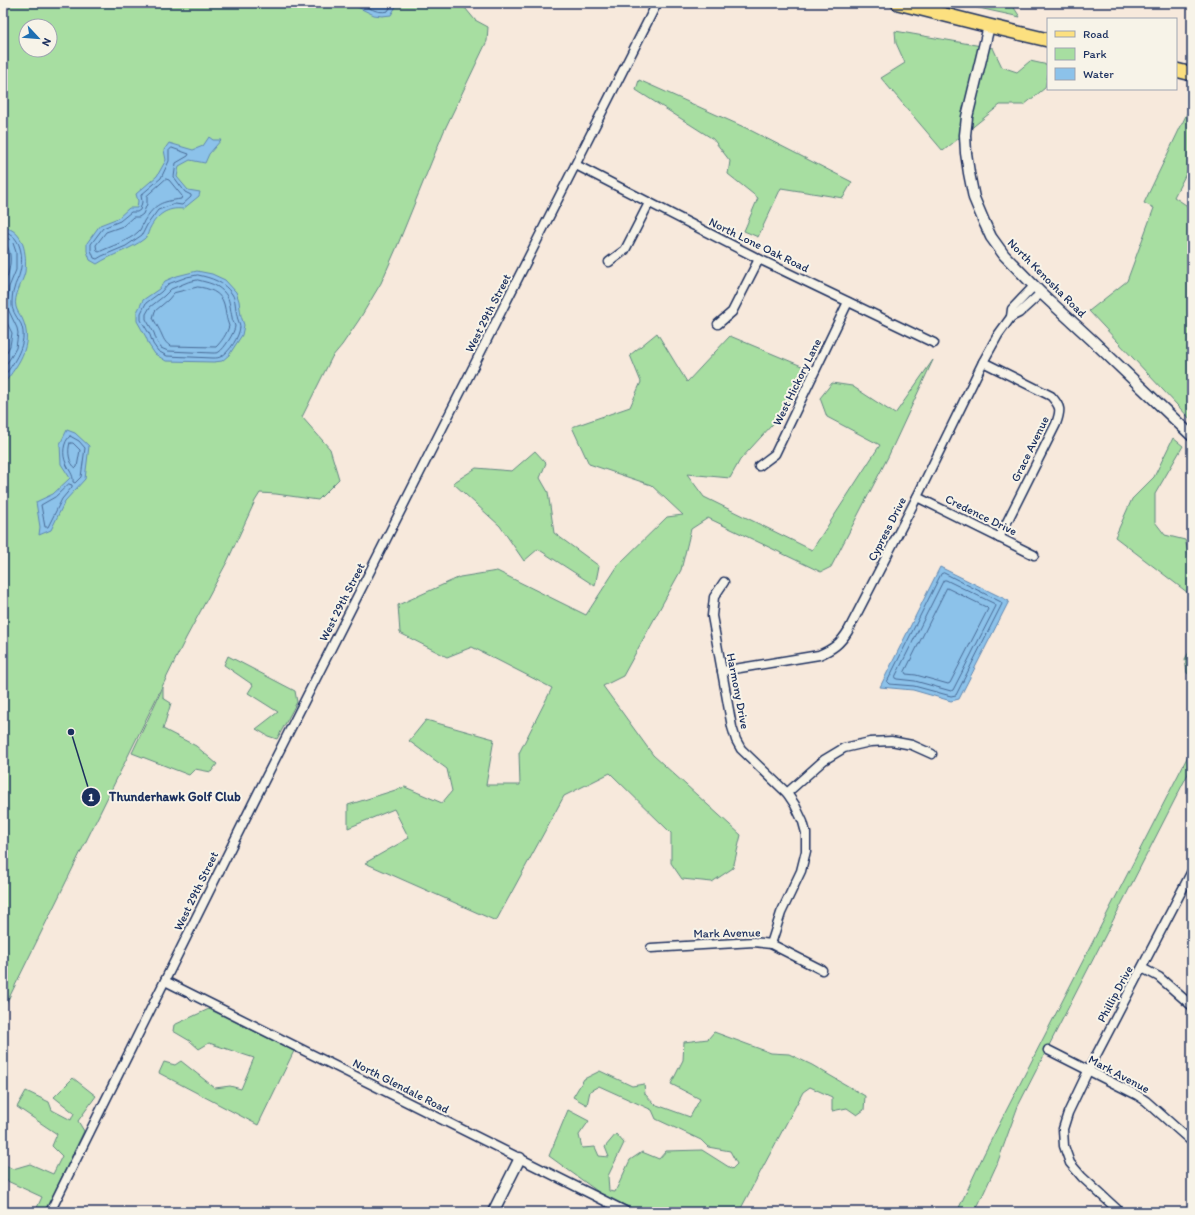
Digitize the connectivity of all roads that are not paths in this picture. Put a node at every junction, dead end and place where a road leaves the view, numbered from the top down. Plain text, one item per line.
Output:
1 (657, 3) edge
2 (898, 3) edge
3 (989, 26) junction
4 (1047, 40) edge
5 (1177, 70) edge
6 (1192, 74) edge
7 (576, 165) junction
8 (649, 203) junction
9 (759, 259) junction
10 (609, 262) dead end
11 (1037, 290) junction
12 (848, 302) junction
13 (718, 324) dead end
14 (934, 343) dead end
15 (983, 362) junction
16 (1192, 436) edge
17 (759, 466) dead end
18 (917, 497) junction
19 (999, 538) junction
20 (1034, 555) dead end
21 (724, 582) dead end
22 (722, 671) junction
23 (932, 754) dead end
24 (787, 792) junction
25 (1192, 871) edge
26 (771, 944) junction
27 (650, 948) dead end
28 (1142, 968) junction
29 (822, 970) dead end
30 (165, 981) junction
31 (1192, 1006) edge
32 (1048, 1050) dead end
33 (1088, 1071) junction
34 (1192, 1142) edge
35 (520, 1158) junction
36 (50, 1212) edge
37 (493, 1212) edge
38 (627, 1212) edge
39 (1120, 1212) edge

1 - 7 street, West 29th Street
2 - 3 main road
3 - 4 main road
3 - 11 street, North Kenosha Road
5 - 6 main road
7 - 8 street, North Lone Oak Road
7 - 30 street, West 29th Street
8 - 9 street, North Lone Oak Road
8 - 10 street
9 - 12 street, North Lone Oak Road
9 - 13 street
11 - 15 street, Cypress Drive
11 - 16 street, North Kenosha Road
12 - 14 street, North Lone Oak Road
12 - 17 street, West Hickory Lane
15 - 18 street, Cypress Drive
15 - 19 street, Grace Avenue
18 - 19 street, Credence Drive
18 - 22 street, Cypress Drive
19 - 20 street, Credence Drive
21 - 22 street, Harmony Drive
22 - 24 street, Harmony Drive
23 - 24 street
24 - 26 street, Harmony Drive
25 - 28 street, Phillip Drive
26 - 27 street, Mark Avenue
26 - 29 street, Mark Avenue
28 - 31 street
28 - 33 street, Phillip Drive
30 - 35 street, North Glendale Road
30 - 36 street, West 29th Street
32 - 33 street, Mark Avenue
33 - 34 street, Mark Avenue
33 - 39 street, Phillip Drive
35 - 37 street
35 - 38 street, North Glendale Road

